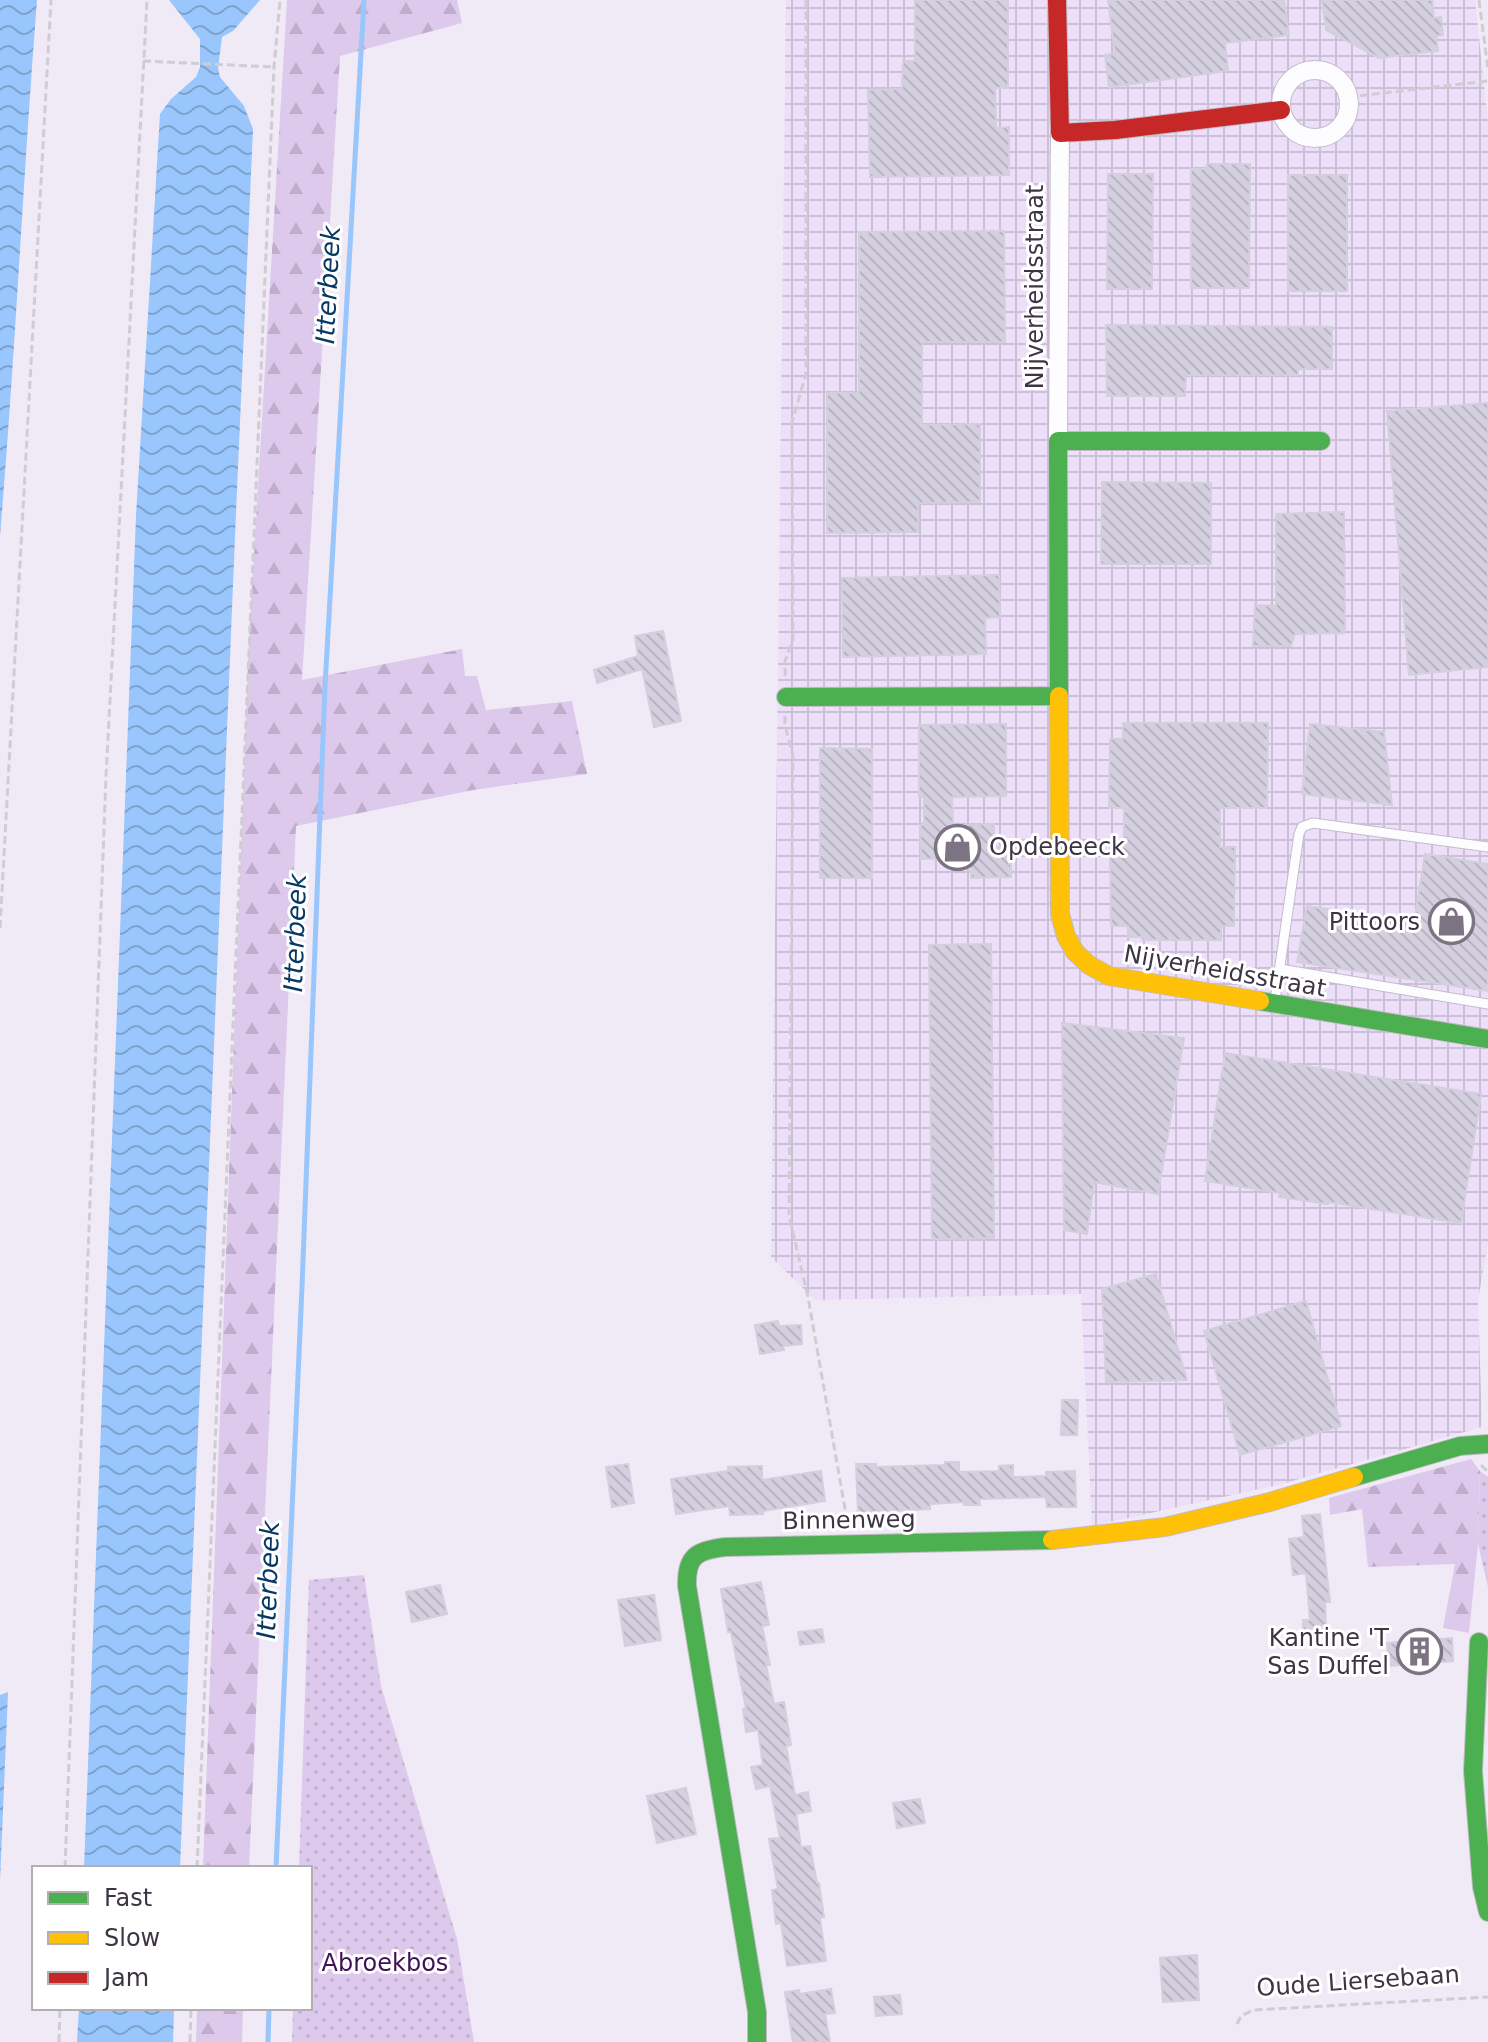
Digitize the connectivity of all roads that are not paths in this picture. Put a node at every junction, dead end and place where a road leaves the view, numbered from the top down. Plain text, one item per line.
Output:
1 (1057, 0) edge
2 (1281, 110) junction
3 (1060, 133) junction
4 (1058, 441) junction
5 (1321, 441) dead end
6 (1059, 696) junction
7 (786, 697) road end
8 (1488, 847) edge
9 (1280, 969) junction
10 (1275, 1004) junction
11 (1488, 1004) edge
12 (1488, 1039) edge
13 (1488, 1444) edge
14 (1479, 1642) dead end
15 (1488, 1912) edge
16 (757, 2042) edge

1 - 3 street, Nijverheidsstraat
2 - 2 street
2 - 3 street
3 - 4 street, Nijverheidsstraat
4 - 5 street
4 - 6 street, Nijverheidsstraat
6 - 7 street
6 - 10 street, Nijverheidsstraat
8 - 9 lane
9 - 10 lane
9 - 11 lane
10 - 12 street, Nijverheidsstraat
13 - 16 street, Binnenweg
14 - 15 street

